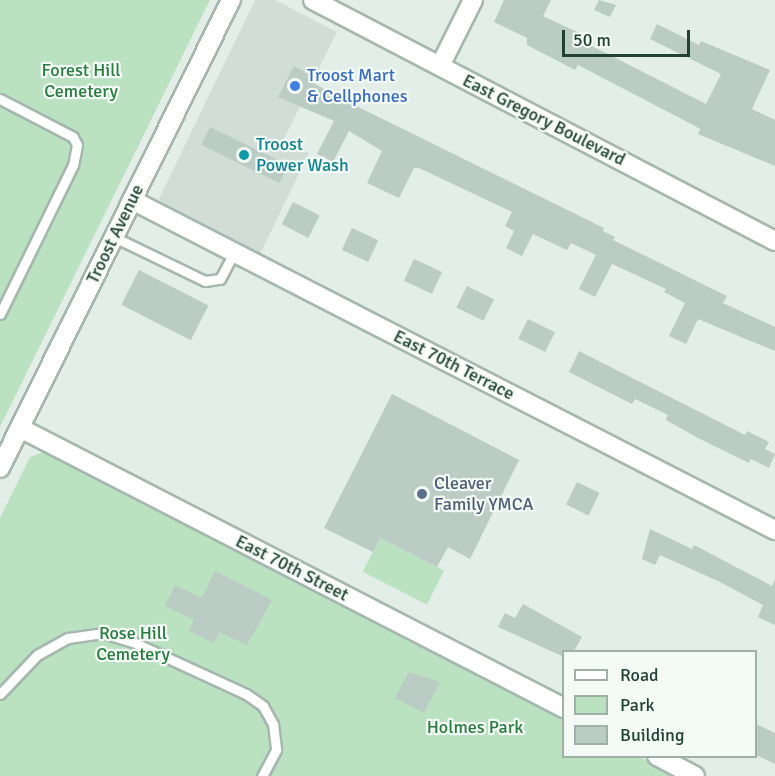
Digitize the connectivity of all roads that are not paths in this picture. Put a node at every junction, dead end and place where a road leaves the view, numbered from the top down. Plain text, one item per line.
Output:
1 (231, 0) edge
2 (314, 0) edge
3 (473, 0) edge
4 (440, 66) junction
5 (0, 99) edge
6 (132, 200) junction
7 (114, 237) junction
8 (775, 241) edge
9 (234, 252) junction
10 (0, 314) edge
11 (20, 428) junction
12 (0, 468) edge
13 (775, 530) edge
14 (0, 694) edge
15 (562, 707) edge
16 (661, 758) edge
17 (262, 776) edge
18 (694, 776) edge

1 - 6 street, Troost Avenue
2 - 4 street, East Gregory Boulevard
3 - 4 street
4 - 8 street, East Gregory Boulevard
5 - 10 lane
6 - 7 street, Troost Avenue
6 - 9 street, East 70th Terrace
7 - 9 lane
7 - 11 street, Troost Avenue
9 - 13 street, East 70th Terrace
11 - 12 street, Troost Avenue
11 - 15 street, East 70th Street
14 - 17 lane
16 - 18 street

